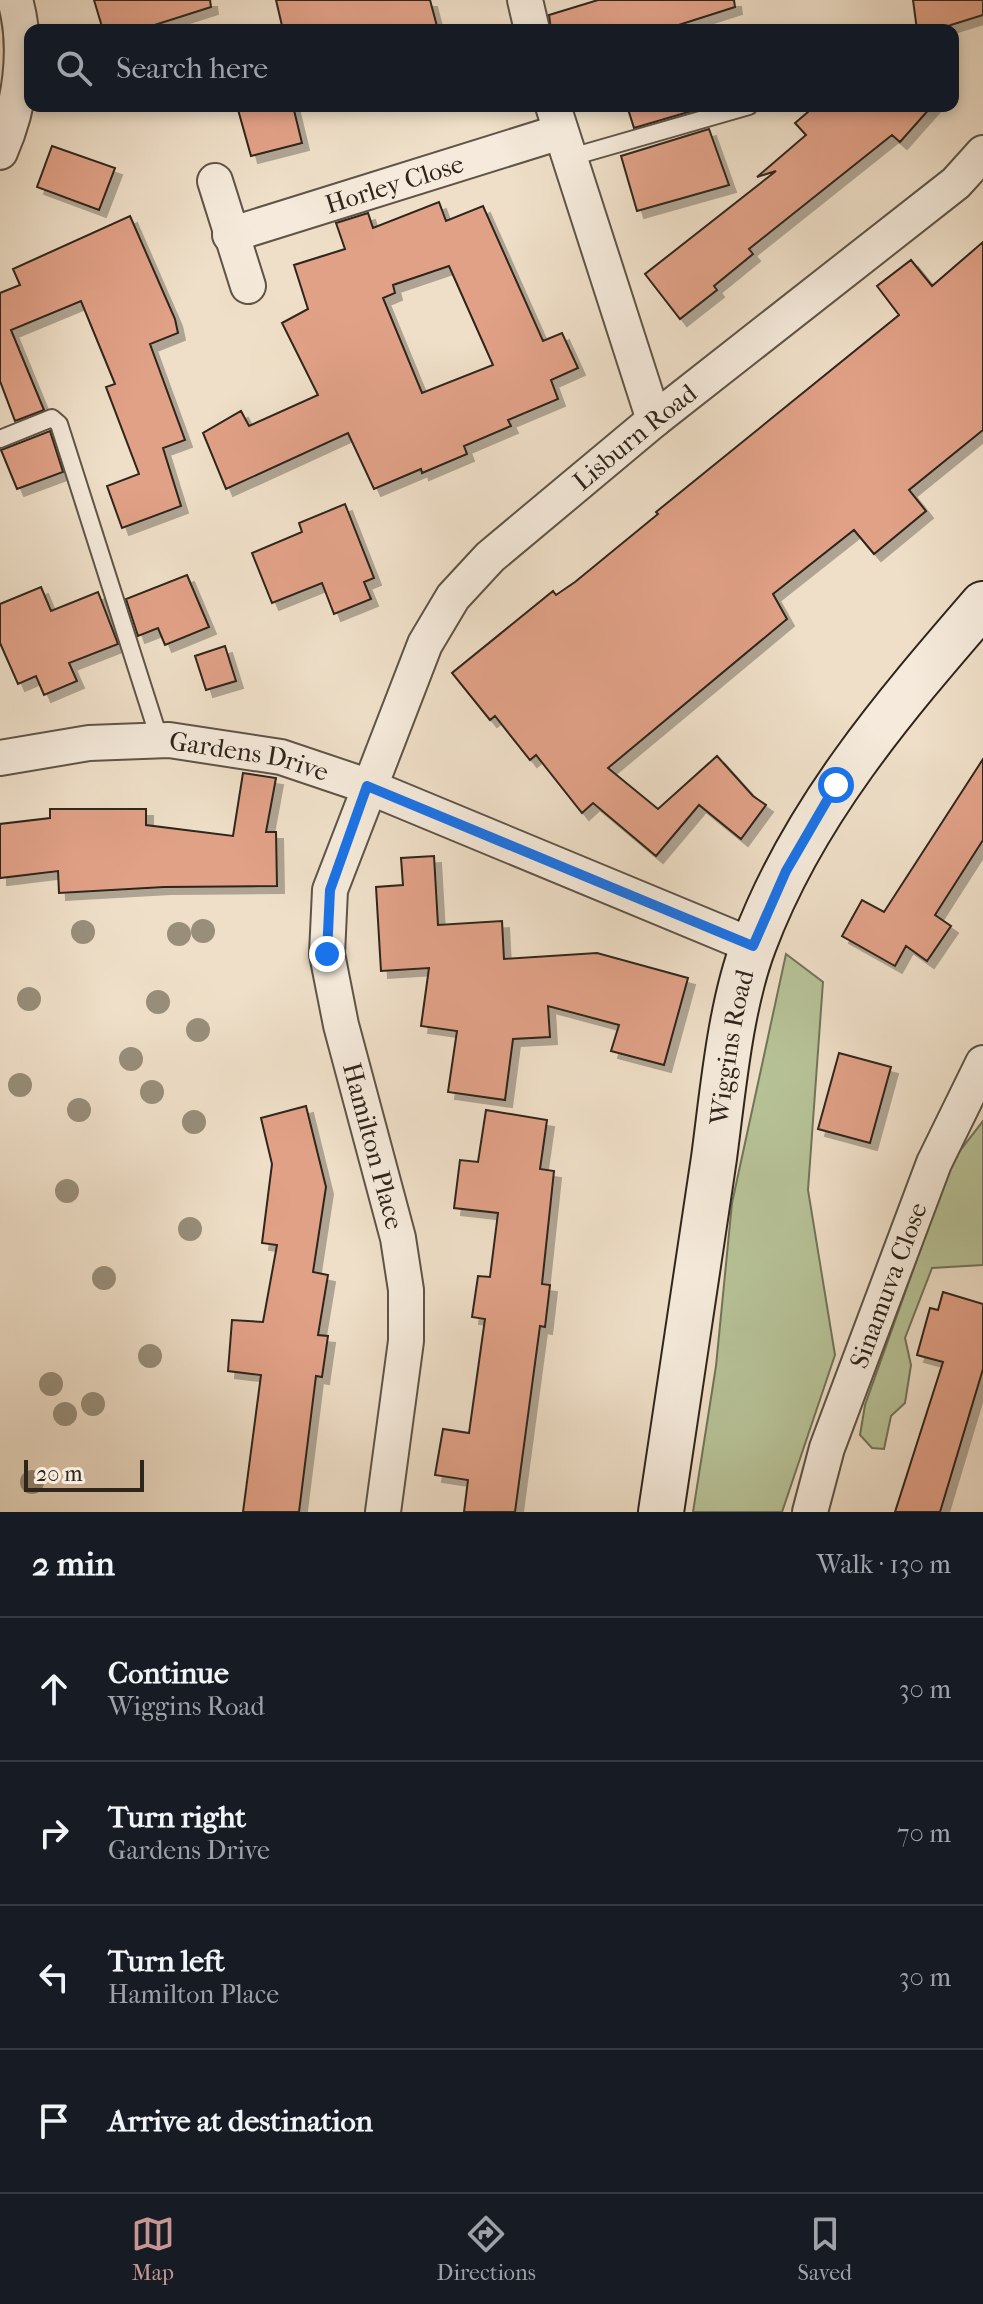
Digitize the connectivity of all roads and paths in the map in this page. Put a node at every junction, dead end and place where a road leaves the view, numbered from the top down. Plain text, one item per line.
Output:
1 (15, 0) edge
2 (525, 0) edge
3 (531, 24) edge
4 (705, 112) edge
5 (560, 132) edge
6 (0, 152) edge
7 (983, 153) edge
8 (215, 181) dead end
9 (230, 235) junction
10 (248, 286) dead end
11 (654, 420) junction
12 (0, 439) edge
13 (983, 604) edge
14 (160, 741) junction
15 (1, 753) edge
16 (367, 786) junction
17 (753, 946) junction
18 (983, 1063) edge
19 (383, 1512) edge
20 (661, 1512) edge
21 (810, 1512) edge

1 - 6 street
2 - 3 street
4 - 5 lane
5 - 9 street, Horley Close
5 - 11 street
7 - 11 street, Lisburn Road
8 - 9 street
9 - 10 street
11 - 16 street, Lisburn Road
12 - 14 lane
13 - 17 street, Wiggins Road
14 - 15 street, Gardens Drive
14 - 16 street, Gardens Drive
16 - 17 street, Gardens Drive
16 - 19 street, Hamilton Place
17 - 20 street, Wiggins Road
18 - 21 street, Sinamuva Close

